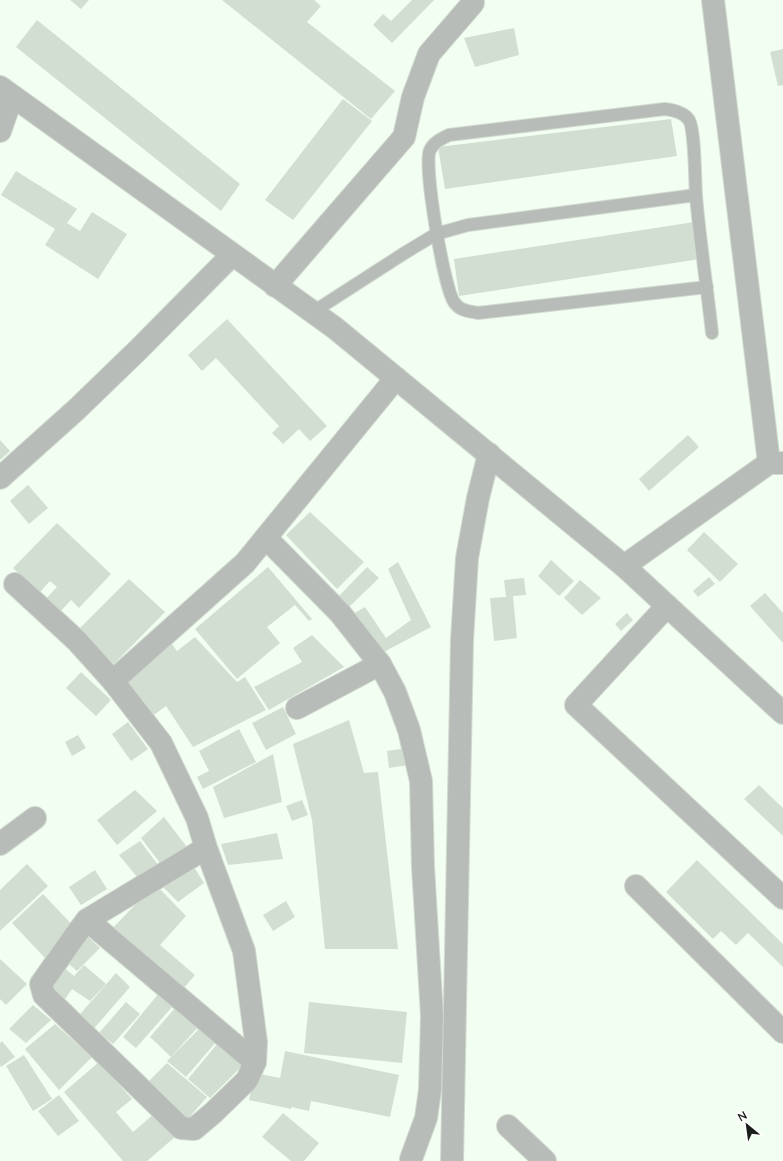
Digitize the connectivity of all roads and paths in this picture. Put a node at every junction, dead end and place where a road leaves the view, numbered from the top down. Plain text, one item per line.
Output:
1 (713, 0) edge
2 (473, 3) dead end
3 (6, 92) edge
4 (0, 131) edge
5 (696, 195) junction
6 (436, 234) junction
7 (232, 255) junction
8 (275, 286) junction
9 (707, 287) junction
10 (313, 312) junction
11 (712, 333) dead end
12 (396, 378) junction
13 (489, 454) junction
14 (776, 463) edge
15 (0, 478) edge
16 (266, 538) junction
17 (624, 566) junction
18 (15, 584) dead end
19 (667, 606) junction
20 (380, 664) junction
21 (112, 681) junction
22 (297, 708) dead end
23 (783, 713) edge
24 (35, 818) dead end
25 (0, 844) edge
26 (206, 848) junction
27 (636, 886) dead end
28 (783, 898) edge
29 (87, 920) junction
30 (783, 1032) edge
31 (255, 1062) junction
32 (508, 1126) dead end
33 (411, 1159) dead end
34 (452, 1161) edge
35 (546, 1161) edge

1 - 14 street
2 - 8 street
3 - 4 street
3 - 7 street
5 - 6 lane
5 - 6 lane
5 - 9 lane
6 - 9 lane
6 - 10 lane
7 - 8 street
7 - 15 street
8 - 10 street
9 - 11 lane
10 - 12 street
12 - 13 street
12 - 16 street
13 - 17 street
13 - 34 street
14 - 17 street
16 - 20 street
16 - 21 street
17 - 19 street
18 - 21 street
19 - 23 street
19 - 28 street
20 - 22 street
20 - 33 street
21 - 26 street
24 - 25 street
26 - 29 street
26 - 31 street
27 - 30 street
29 - 31 street
29 - 31 street
32 - 35 street

